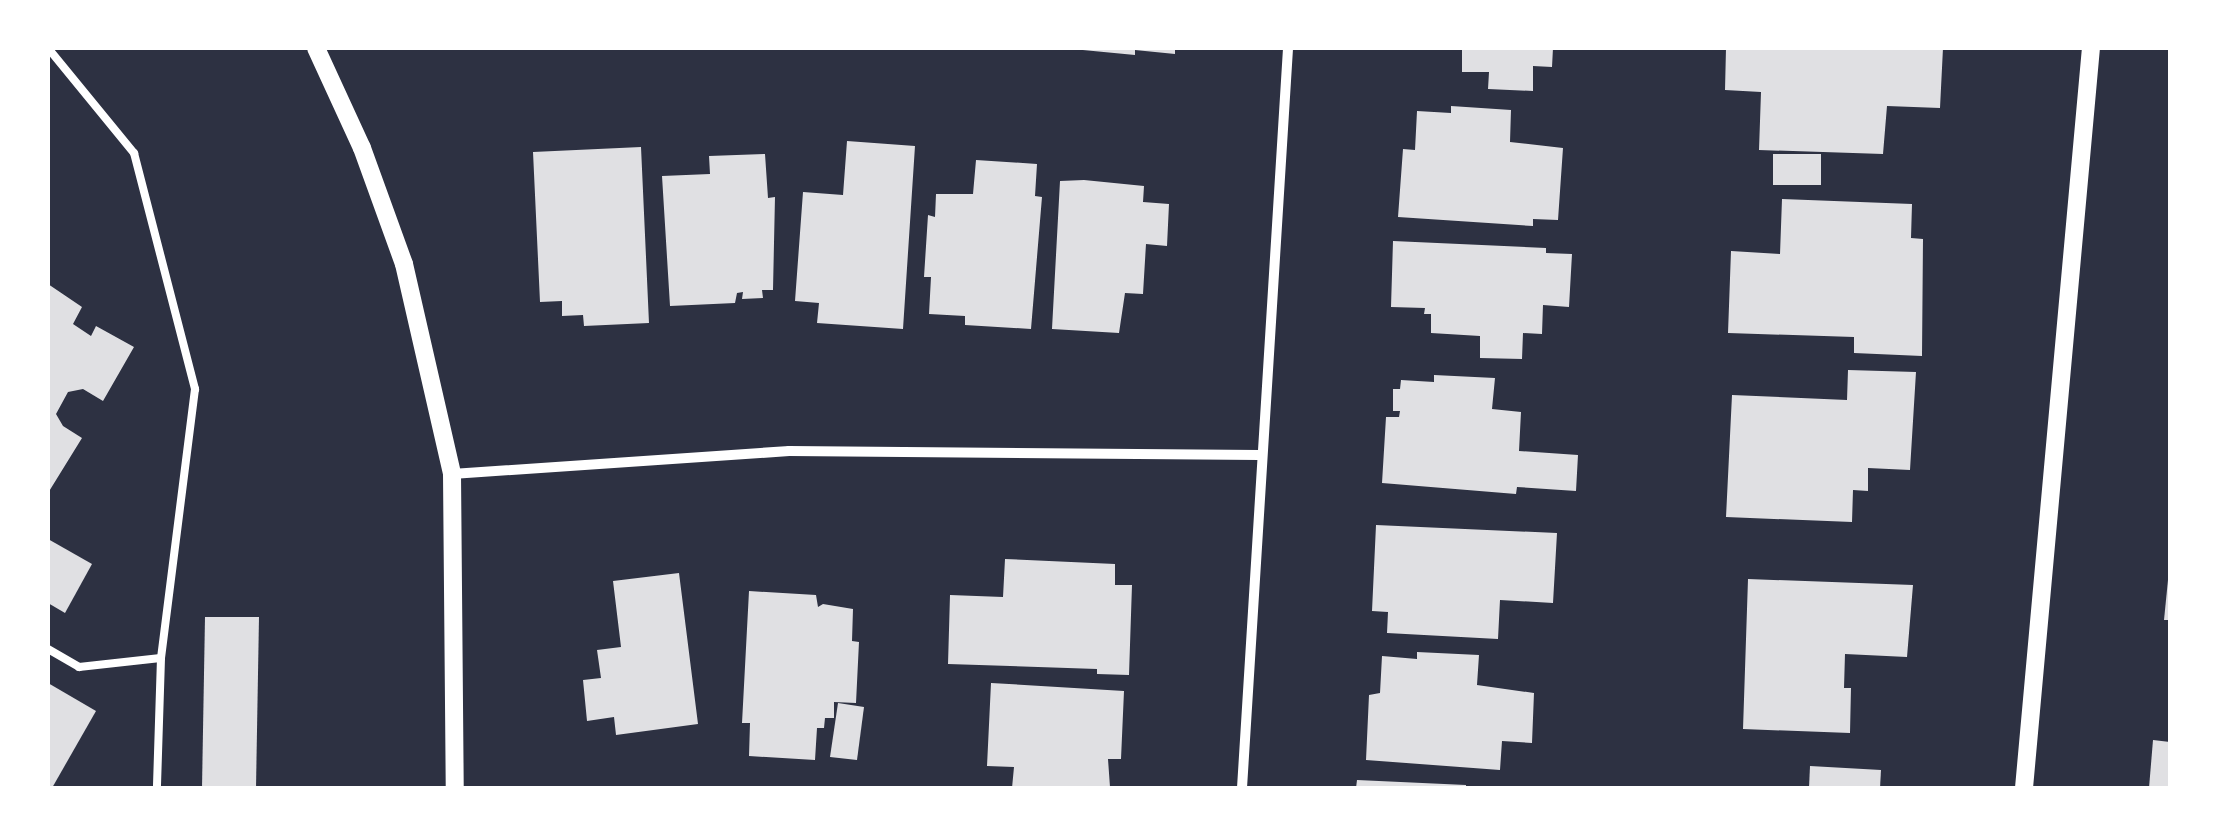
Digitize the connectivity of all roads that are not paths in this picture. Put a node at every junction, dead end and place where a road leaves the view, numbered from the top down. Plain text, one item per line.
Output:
1 (48, 48) edge
2 (316, 48) edge
3 (1288, 48) edge
4 (2091, 48) edge
5 (1259, 454) junction
6 (452, 474) junction
7 (48, 649) edge
8 (161, 658) junction
9 (157, 788) edge
10 (455, 788) edge
11 (1242, 788) edge
12 (2024, 788) edge

1 - 8 lane
2 - 6 street
3 - 5 street
4 - 12 street
5 - 6 street
5 - 11 street
6 - 10 street
7 - 8 lane
8 - 9 lane

